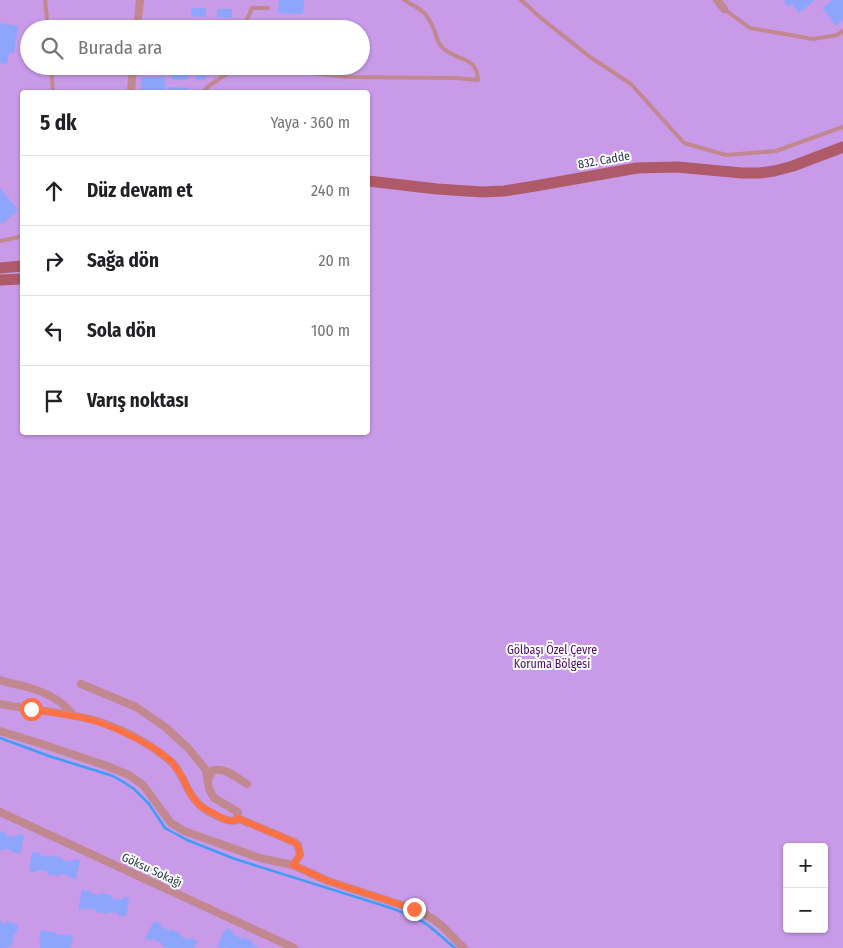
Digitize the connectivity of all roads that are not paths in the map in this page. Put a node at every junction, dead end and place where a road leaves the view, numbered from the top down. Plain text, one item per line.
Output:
1 (46, 0) edge
2 (140, 0) edge
3 (404, 0) edge
4 (521, 0) edge
5 (717, 0) edge
6 (268, 8) dead end
7 (724, 9) joint
8 (47, 20) edge
9 (138, 20) edge
10 (247, 20) edge
11 (843, 31) edge
12 (52, 75) edge
13 (132, 75) edge
14 (338, 75) edge
15 (223, 76) edge
16 (53, 90) edge
17 (131, 90) edge
18 (205, 90) edge
19 (843, 127) edge
20 (843, 146) edge
21 (370, 181) edge
22 (20, 236) edge
23 (0, 241) edge
24 (20, 266) edge
25 (0, 268) edge
26 (20, 279) edge
27 (0, 280) edge
28 (0, 680) edge
29 (81, 684) dead end
30 (0, 704) edge
31 (74, 716) junction
32 (0, 731) edge
33 (208, 780) junction
34 (247, 784) dead end
35 (0, 812) edge
36 (237, 818) junction
37 (293, 865) junction
38 (294, 948) edge
39 (464, 948) edge

1 - 8 lane
2 - 9 street
3 - 14 lane
4 - 19 lane
5 - 7 street
6 - 10 lane
7 - 11 lane
12 - 16 lane
13 - 17 street
15 - 18 lane
20 - 21 street, 832. Cadde
22 - 23 lane
24 - 25 street
26 - 27 street
28 - 31 street
29 - 33 street
30 - 31 street
31 - 36 street
32 - 37 street
33 - 34 street
33 - 36 street
35 - 38 street, Göksu Sokağı
36 - 37 street
37 - 39 street

